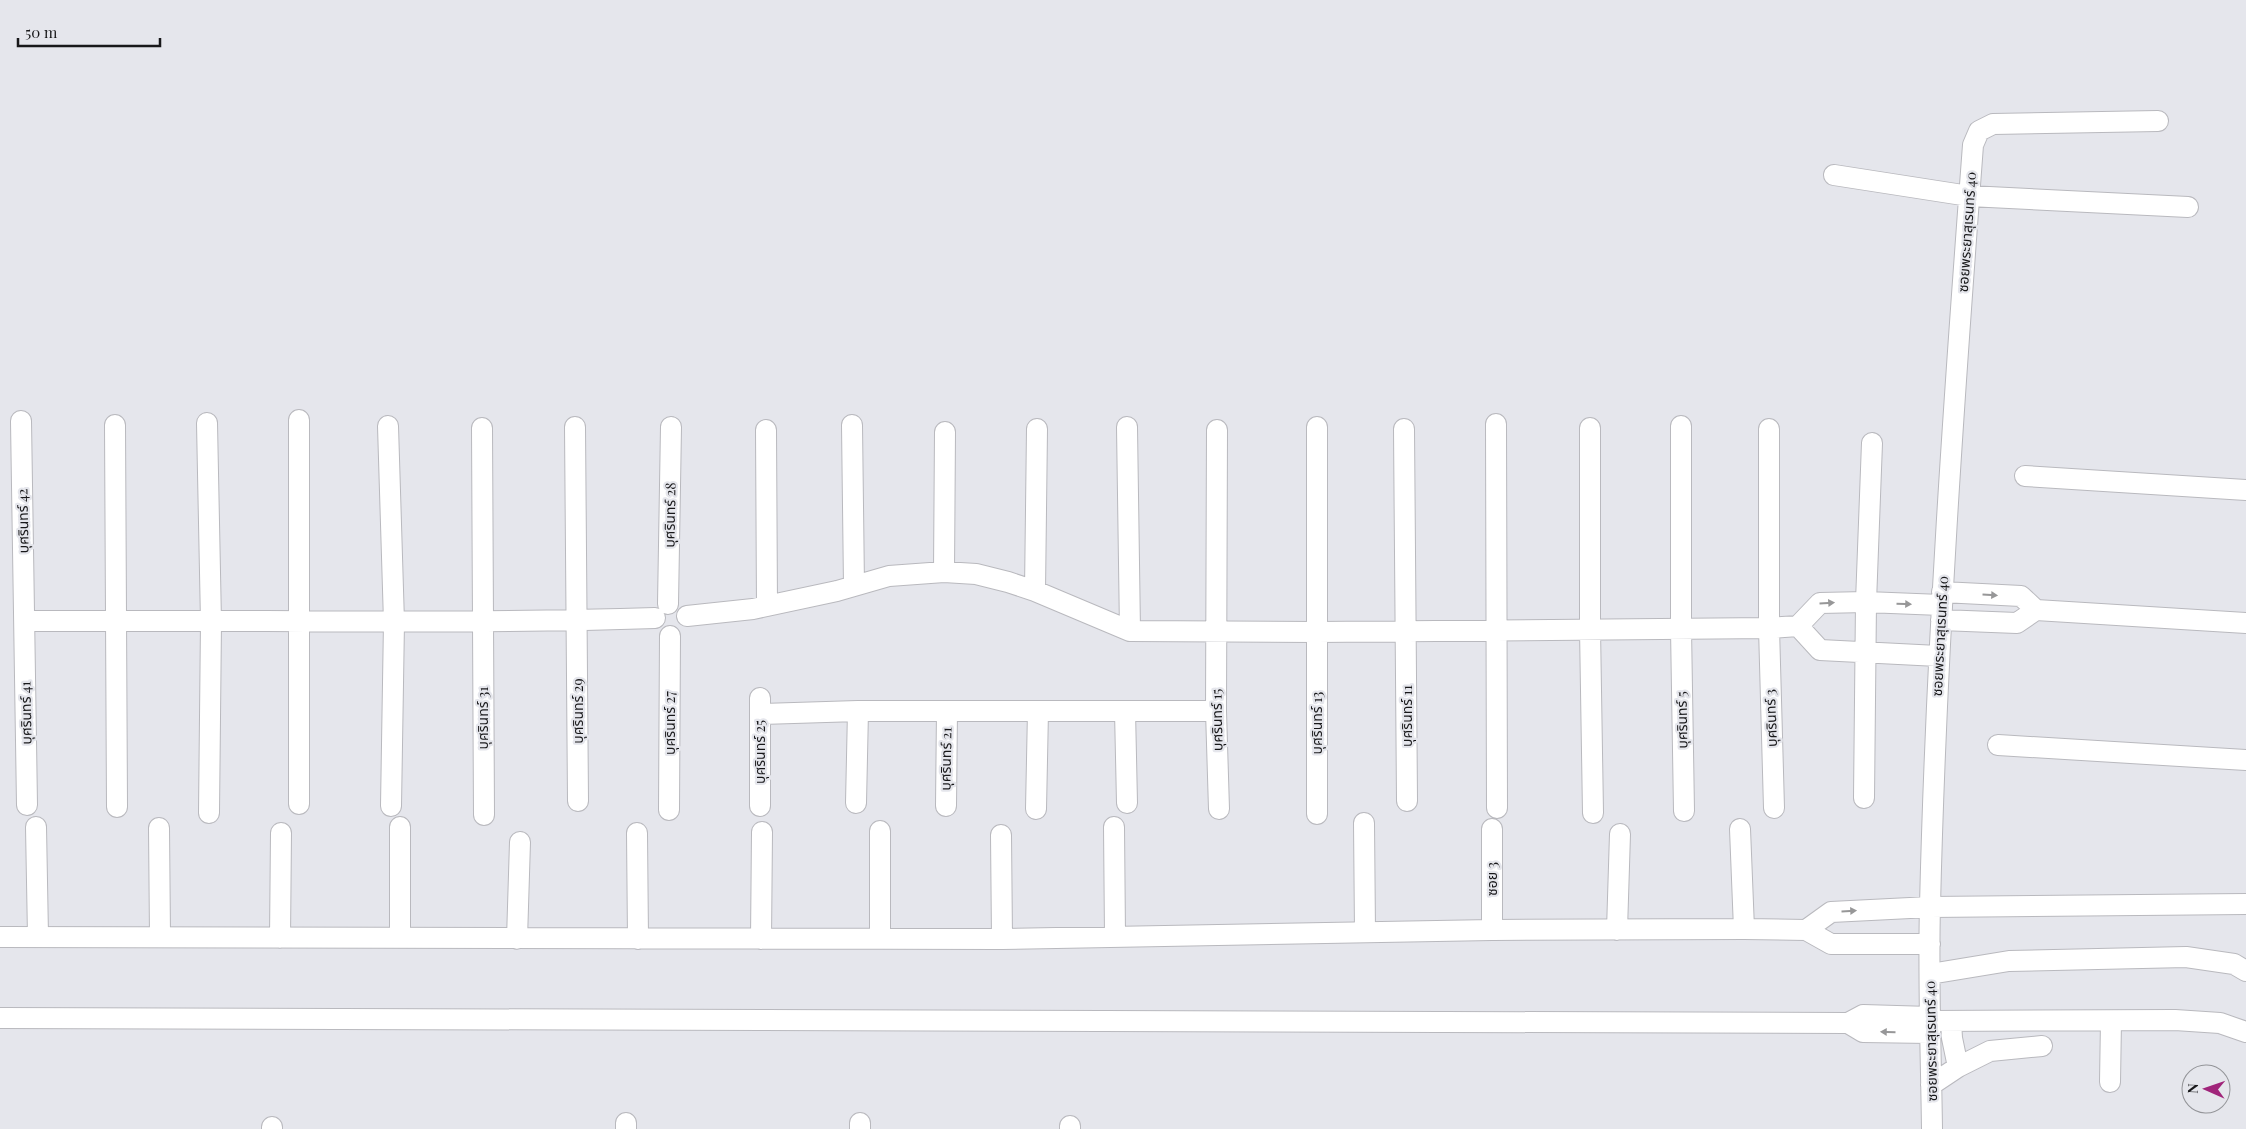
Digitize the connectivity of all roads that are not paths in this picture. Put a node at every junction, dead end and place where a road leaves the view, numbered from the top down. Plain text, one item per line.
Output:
1 (2158, 121) dead end
2 (1834, 175) dead end
3 (1970, 196) junction
4 (2188, 207) dead end
5 (299, 420) dead end
6 (20, 421) dead end
7 (207, 423) dead end
8 (1496, 424) dead end
9 (115, 425) dead end
10 (852, 425) dead end
11 (388, 426) dead end
12 (1681, 426) dead end
13 (576, 427) dead end
14 (671, 427) dead end
15 (1127, 427) dead end
16 (1317, 427) dead end
17 (482, 428) dead end
18 (1404, 428) dead end
19 (1590, 428) dead end
20 (1037, 429) dead end
21 (1769, 429) dead end
22 (766, 430) dead end
23 (1217, 430) dead end
24 (944, 432) dead end
25 (1872, 443) dead end
26 (2026, 476) dead end
27 (2246, 490) edge
28 (944, 572) junction
29 (854, 586) junction
30 (1035, 591) junction
31 (1866, 602) junction
32 (767, 606) junction
33 (1941, 606) junction
34 (2036, 610) junction
35 (662, 611) junction
36 (687, 616) junction
37 (117, 620) junction
38 (578, 620) junction
39 (25, 621) junction
40 (483, 621) junction
41 (211, 622) junction
42 (299, 622) junction
43 (394, 622) junction
44 (2246, 623) edge
45 (1798, 626) junction
46 (1769, 628) junction
47 (1590, 629) junction
48 (1681, 629) junction
49 (1130, 631) junction
50 (1406, 631) junction
51 (1496, 631) junction
52 (1216, 632) junction
53 (1317, 632) junction
54 (670, 636) junction
55 (1865, 653) junction
56 (1938, 656) junction
57 (858, 711) junction
58 (947, 711) junction
59 (1038, 711) junction
60 (1125, 711) junction
61 (1216, 711) junction
62 (1998, 745) dead end
63 (2246, 760) edge
64 (1864, 798) dead end
65 (578, 801) dead end
66 (1407, 801) dead end
67 (856, 803) dead end
68 (1127, 803) dead end
69 (299, 804) dead end
70 (27, 805) dead end
71 (391, 806) dead end
72 (760, 806) dead end
73 (946, 806) dead end
74 (117, 807) dead end
75 (1497, 808) dead end
76 (1774, 808) dead end
77 (1219, 809) dead end
78 (669, 810) dead end
79 (1036, 810) dead end
80 (1684, 811) dead end
81 (209, 813) dead end
82 (1593, 813) dead end
83 (1317, 814) dead end
84 (484, 815) dead end
85 (1364, 823) dead end
86 (36, 827) dead end
87 (400, 827) dead end
88 (1114, 827) dead end
89 (159, 828) dead end
90 (1492, 828) dead end
91 (1740, 829) dead end
92 (880, 831) dead end
93 (281, 832) dead end
94 (762, 832) dead end
95 (638, 833) dead end
96 (1001, 834) dead end
97 (1620, 834) dead end
98 (520, 842) dead end
99 (2246, 904) edge
100 (1930, 907) junction
101 (1744, 929) junction
102 (1492, 930) junction
103 (1617, 930) junction
104 (1806, 930) junction
105 (1365, 932) junction
106 (38, 936) junction
107 (160, 936) junction
108 (1115, 936) junction
109 (0, 937) edge
110 (400, 937) junction
111 (280, 938) junction
112 (880, 938) junction
113 (518, 939) junction
114 (638, 939) junction
115 (762, 939) junction
116 (1002, 939) junction
117 (1930, 944) junction
118 (2246, 972) edge
119 (1930, 974) junction
120 (1, 1018) edge
121 (1951, 1021) junction
122 (2111, 1021) junction
123 (1930, 1024) junction
124 (2246, 1032) edge
125 (2042, 1046) dead end
126 (1958, 1066) junction
127 (2110, 1082) dead end
128 (1931, 1085) junction
129 (1932, 1129) edge

1 - 3 street, ซอยพระยาสุเรนทร์ 40
2 - 3 street
3 - 4 street
3 - 33 street, ซอยพระยาสุเรนทร์ 40
5 - 42 street
6 - 39 street, บุศรินทร์ 42
7 - 41 street
8 - 51 street
9 - 37 street
10 - 29 street
11 - 43 street
12 - 48 street, บุศรินทร์ 5
13 - 38 street, บุศรินทร์ 29
14 - 35 street, บุศรินทร์ 28
15 - 49 street
16 - 53 street, บุศรินทร์ 13
17 - 40 street, บุศรินทร์ 31
18 - 50 street, บุศรินทร์ 11
19 - 47 street
20 - 30 street
21 - 46 street, บุศรินทร์ 3
22 - 32 street
23 - 52 street, บุศรินทร์ 15
24 - 28 street
25 - 31 street
26 - 27 street
28 - 29 street
28 - 30 street
29 - 32 street
30 - 49 street
31 -> 33 street
45 -> 31 street
31 - 55 street
32 - 36 street
33 - 34 street
33 -> 34 street
33 - 56 street, ซอยพระยาสุเรนทร์ 40
34 - 44 street
35 - 36 street
35 - 38 street
35 - 54 street
36 - 54 street
37 - 39 street
37 - 41 street
37 - 74 street
38 - 40 street
38 - 65 street, บุศรินทร์ 29
39 - 70 street, บุศรินทร์ 41
40 - 43 street
40 - 84 street, บุศรินทร์ 31
41 - 42 street
41 - 81 street
42 - 43 street
42 - 69 street
43 - 71 street
45 - 46 street
45 - 55 street
46 - 48 street
46 - 76 street, บุศรินทร์ 3
47 - 48 street
47 - 51 street
47 - 82 street
48 - 80 street, บุศรินทร์ 5
49 - 52 street
50 - 51 street
50 - 53 street
50 - 66 street, บุศรินทร์ 11
51 - 75 street
52 - 53 street
52 - 61 street, บุศรินทร์ 15
53 - 83 street, บุศรินทร์ 13
54 - 78 street, บุศรินทร์ 27
55 - 56 street
55 - 64 street
56 - 100 street, ซอยพระยาสุเรนทร์ 40
57 - 58 street
57 - 67 street
57 - 72 street, บุศรินทร์ 25
58 - 59 street
58 - 73 street, บุศรินทร์ 21
59 - 60 street
59 - 79 street
60 - 61 street
60 - 68 street
61 - 77 street, บุศรินทร์ 15
62 - 63 street
85 - 105 street
86 - 106 street
87 - 110 street
88 - 108 street
89 - 107 street
90 - 102 street, ซอย 3
91 - 101 street
92 - 112 street
93 - 111 street
94 - 115 street
95 - 114 street
96 - 116 street
97 - 103 street
98 - 113 street
99 - 100 street
104 -> 100 street
100 - 117 street, ซอยพระยาสุเรนทร์ 40
101 - 103 street
101 - 104 street
102 - 103 street
102 - 105 street
104 - 117 street
105 - 108 street
106 - 107 street
106 - 109 street
107 - 111 street
108 - 116 street
110 - 111 street
110 - 113 street
112 - 115 street
112 - 116 street
113 - 114 street
114 - 115 street
117 - 119 street, ซอยพระยาสุเรนทร์ 40
118 - 119 street
119 - 123 street, ซอยพระยาสุเรนทร์ 40
120 - 123 street
121 - 122 street
121 - 123 street
121 - 126 street
122 - 124 street
122 - 127 street
123 - 128 street, ซอยพระยาสุเรนทร์ 40
125 - 126 street
126 - 128 street
128 - 129 street, ซอยพระยาสุเรนทร์ 40

